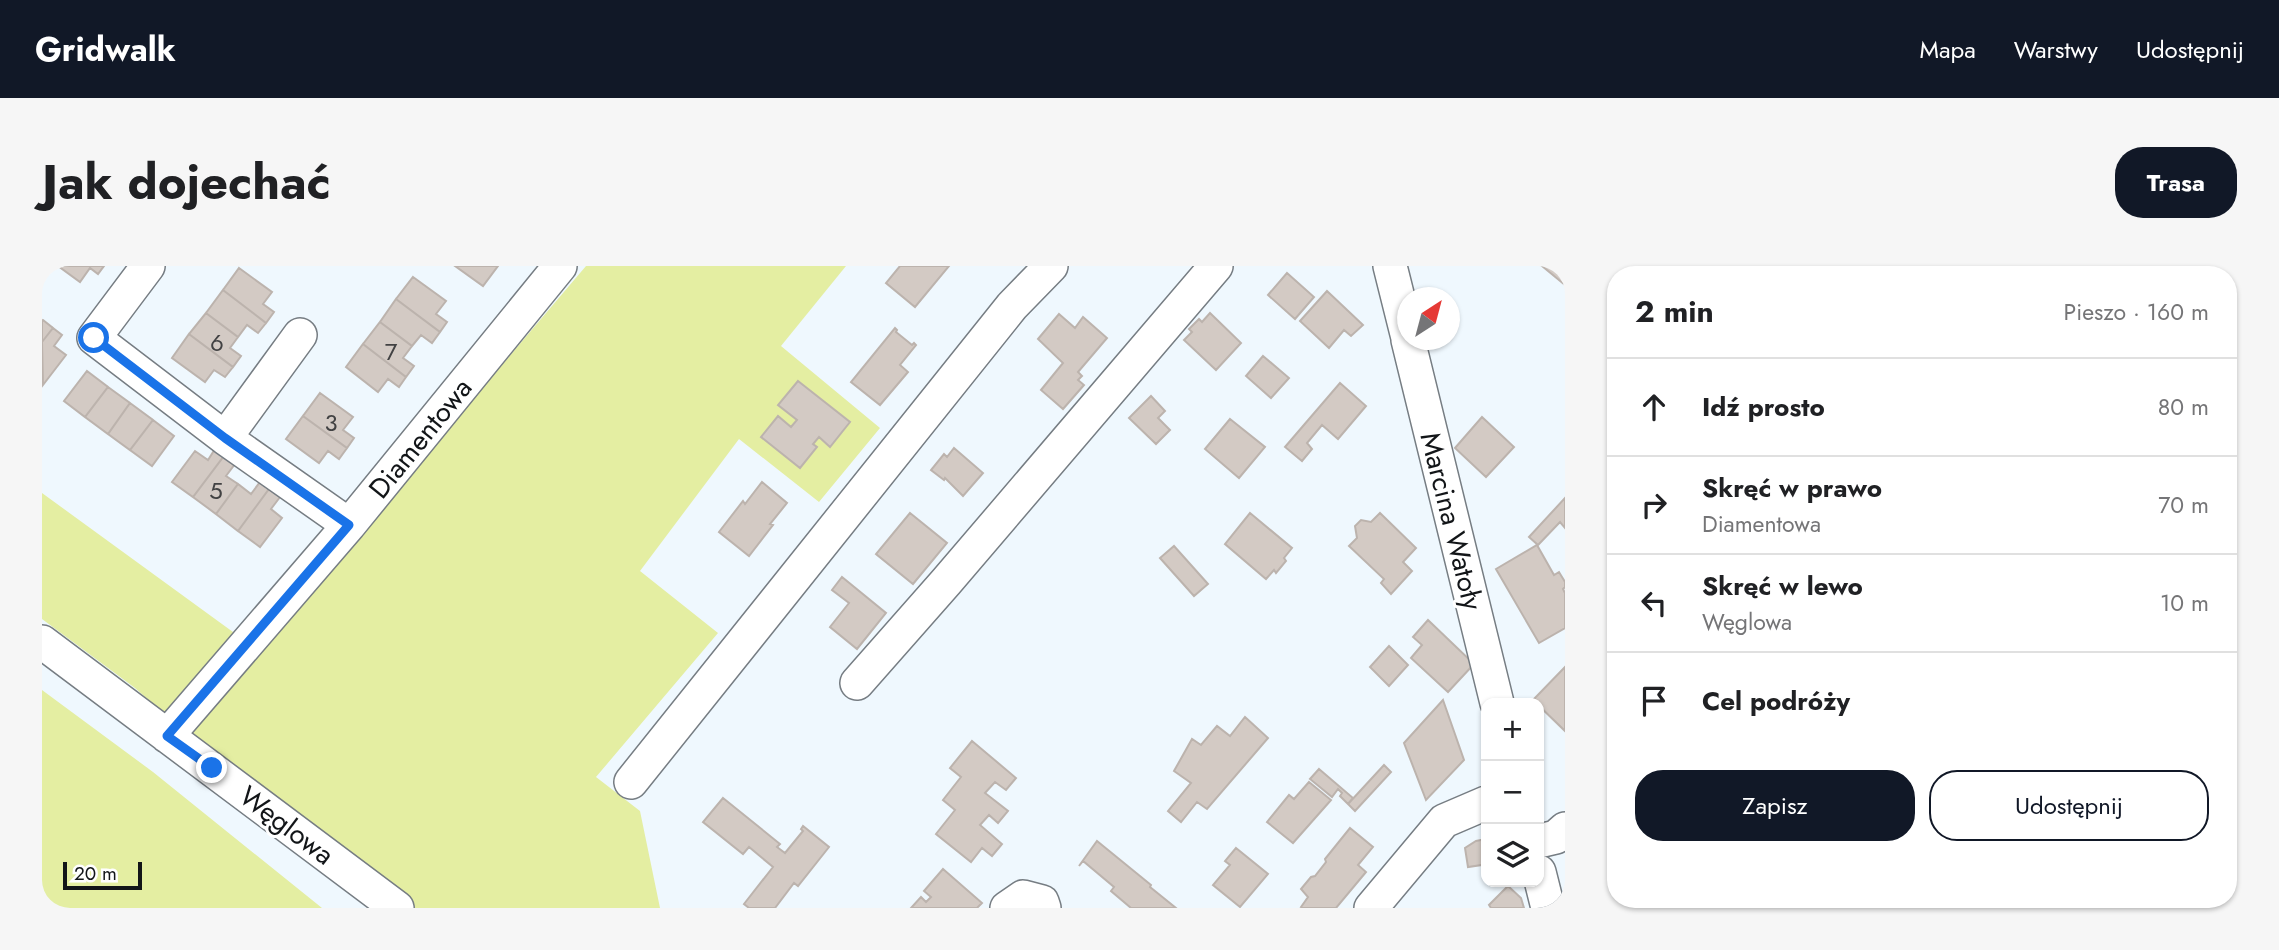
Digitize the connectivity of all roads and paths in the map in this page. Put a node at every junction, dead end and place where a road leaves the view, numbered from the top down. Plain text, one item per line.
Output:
1 (148, 266) edge
2 (560, 266) edge
3 (1051, 266) edge
4 (1216, 266) edge
5 (300, 335) dead end
6 (1411, 350) edge
7 (225, 438) junction
8 (349, 525) junction
9 (42, 642) edge
10 (857, 683) dead end
11 (1496, 698) edge
12 (167, 736) junction
13 (631, 782) dead end
14 (1481, 805) edge
15 (1565, 828) edge
16 (1544, 840) edge
17 (1543, 887) edge
18 (397, 908) edge
19 (1007, 908) edge
20 (1044, 908) edge
21 (1371, 908) edge
22 (1549, 908) edge

1 - 7 street
2 - 8 street, Diamentowa
3 - 13 street
4 - 10 street
5 - 7 street
6 - 11 street, Marcina Watoły
7 - 8 street
8 - 12 street, Diamentowa
9 - 12 street, Węglowa
12 - 18 street, Węglowa
14 - 21 street
15 - 16 street
17 - 22 street
19 - 20 street

